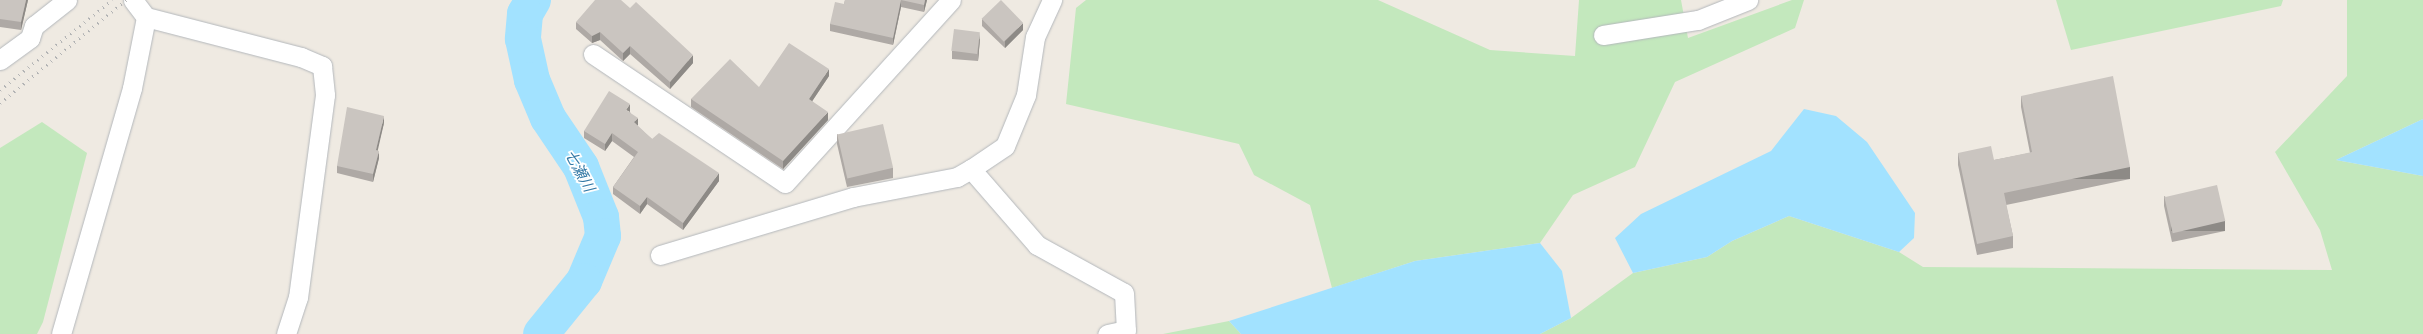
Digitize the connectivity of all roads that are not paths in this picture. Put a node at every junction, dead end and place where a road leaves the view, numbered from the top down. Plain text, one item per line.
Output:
1 (67, 0) edge
2 (133, 0) edge
3 (951, 0) edge
4 (1052, 0) edge
5 (1748, 0) edge
6 (146, 17) junction
7 (1603, 35) dead end
8 (593, 54) dead end
9 (0, 60) edge
10 (971, 169) junction
11 (660, 255) dead end
12 (61, 334) edge
13 (286, 334) edge
14 (1107, 334) edge

1 - 9 street
2 - 6 street
3 - 8 street
4 - 10 street
5 - 7 street
6 - 12 street
6 - 13 street
10 - 11 street
10 - 14 street

